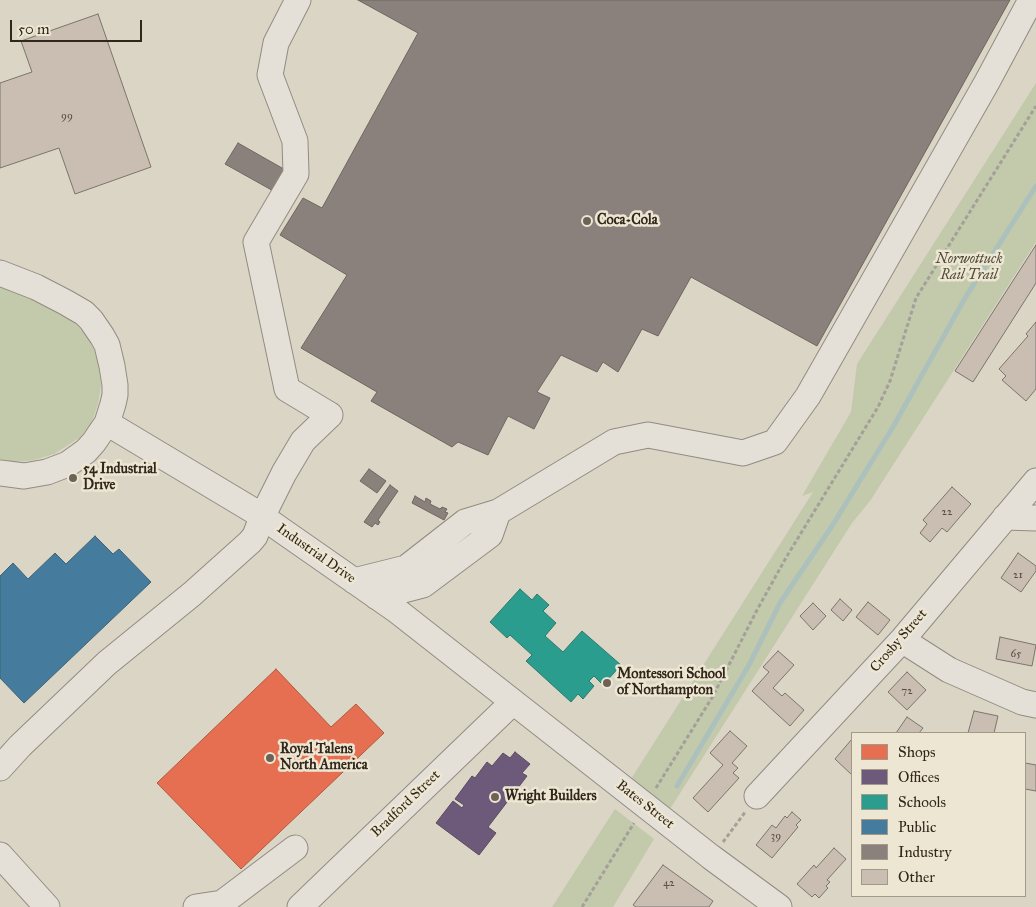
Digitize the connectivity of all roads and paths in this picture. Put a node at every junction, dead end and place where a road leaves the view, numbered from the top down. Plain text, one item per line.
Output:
1 (298, 0) edge
2 (1031, 0) edge
3 (1036, 106) edge
4 (0, 273) edge
5 (108, 422) junction
6 (0, 473) edge
7 (1036, 481) edge
8 (498, 512) junction
9 (262, 517) junction
10 (1005, 518) junction
11 (1036, 518) edge
12 (431, 548) junction
13 (447, 567) junction
14 (354, 581) junction
15 (377, 597) junction
16 (902, 640) junction
17 (513, 702) junction
18 (1036, 705) edge
19 (0, 768) edge
20 (654, 792) dead end
21 (757, 796) joint
22 (635, 822) dead end
23 (295, 848) dead end
24 (0, 855) edge
25 (711, 858) junction
26 (224, 905) edge
27 (47, 907) edge
28 (196, 907) edge
29 (300, 907) edge
30 (582, 907) edge
31 (779, 907) edge

1 - 9 street
2 - 8 street
3 - 20 path
4 - 5 street
5 - 6 street
5 - 9 street, Industrial Drive
7 - 10 street, Crosby Street
8 - 12 street
8 - 13 street
9 - 14 street, Industrial Drive
9 - 19 street
10 - 11 street
10 - 16 street, Crosby Street
12 - 13 street
12 - 14 street
13 - 15 street
14 - 15 street, Industrial Drive
15 - 17 street, Industrial Drive
16 - 18 street
16 - 21 street, Crosby Street
17 - 25 street, Bates Street
17 - 29 street, Bradford Street
21 - 25 path
22 - 30 path
23 - 26 street
24 - 27 street
25 - 31 street, Bates Street
26 - 28 street

